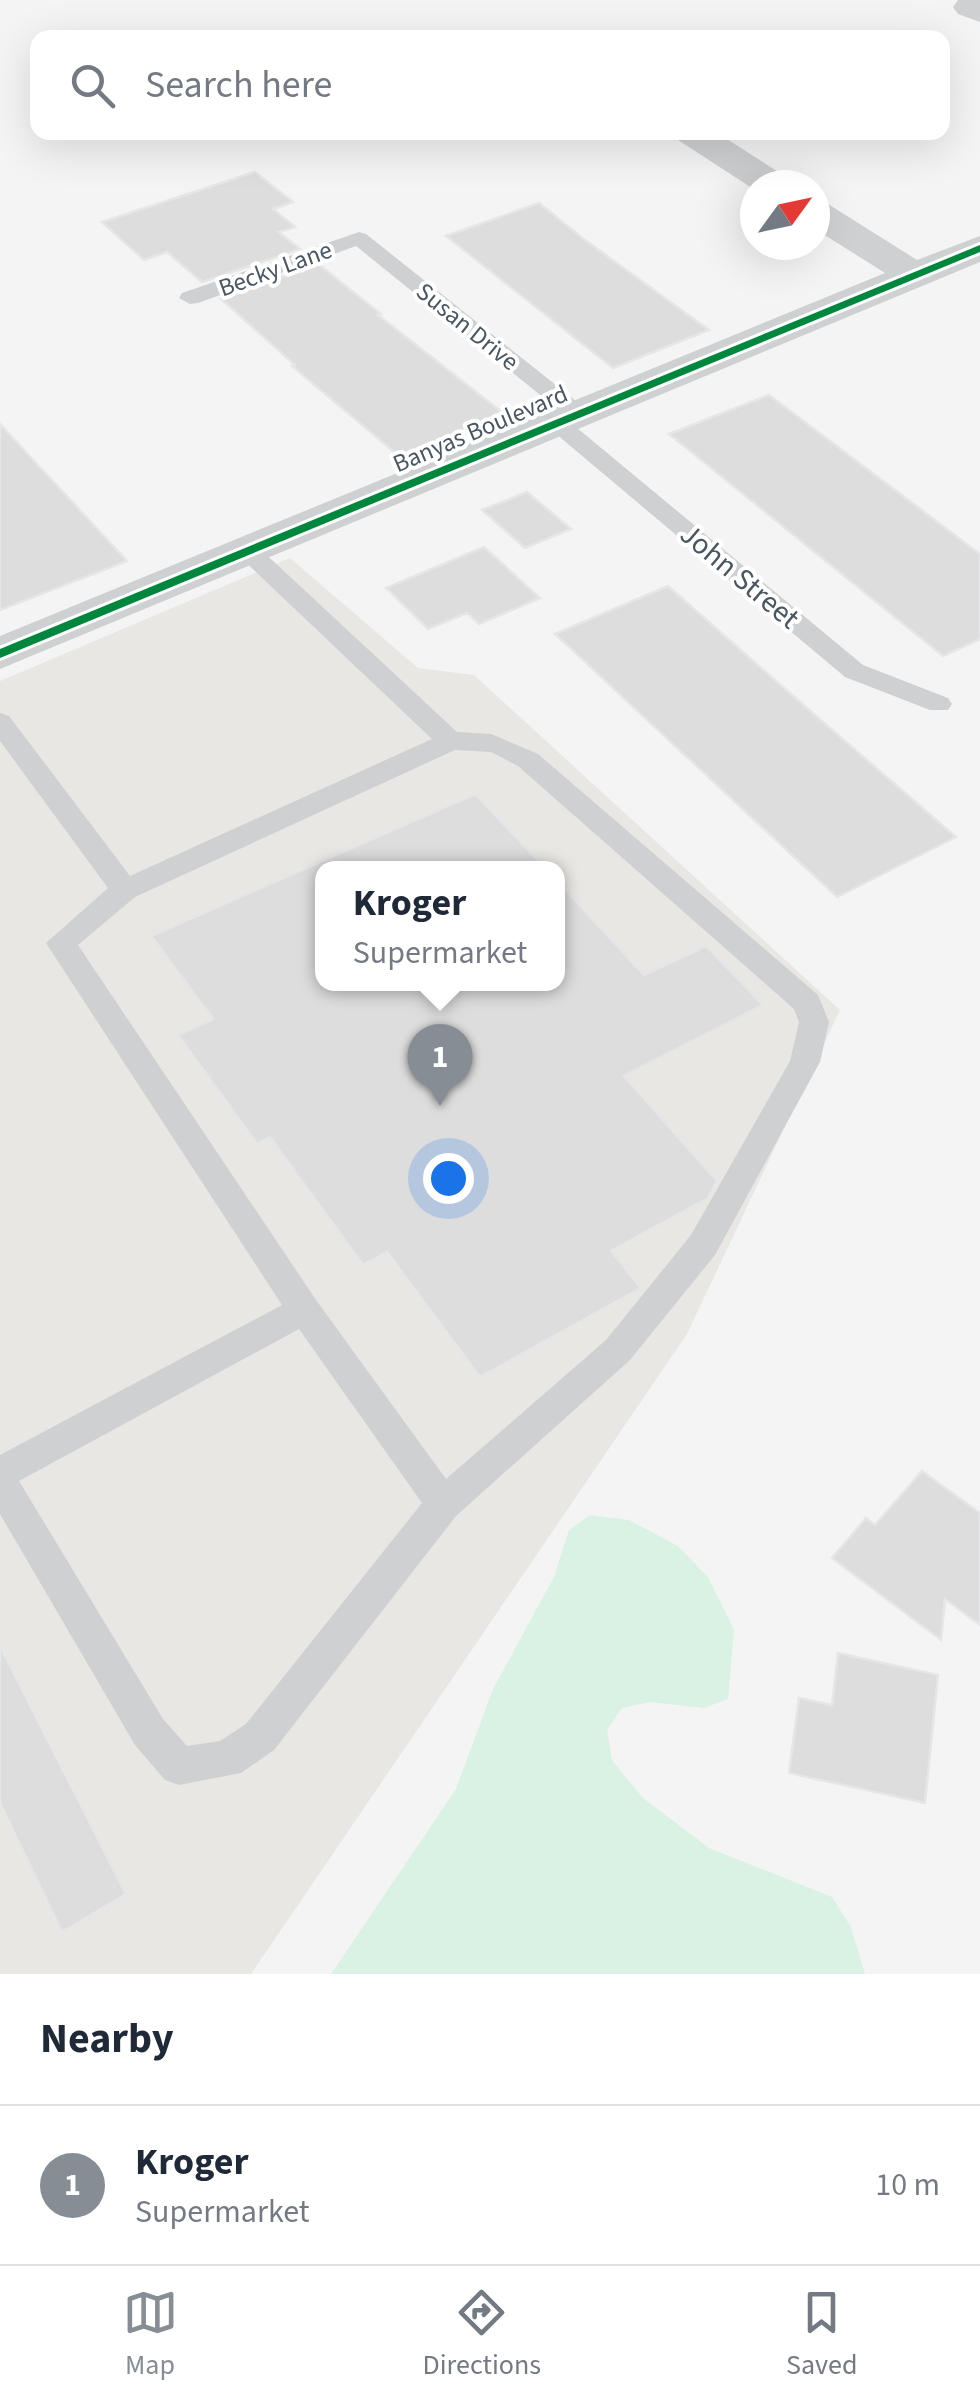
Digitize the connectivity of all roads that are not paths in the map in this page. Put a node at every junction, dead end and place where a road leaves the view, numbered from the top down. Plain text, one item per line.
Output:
1 (703, 140) edge
2 (750, 170) edge
3 (830, 222) edge
4 (359, 238) joint
5 (980, 248) edge
6 (914, 276) junction
7 (190, 298) dead end
8 (568, 419) junction
9 (248, 551) junction
10 (0, 654) edge
11 (938, 704) dead end
12 (0, 722) edge
13 (451, 741) junction
14 (125, 890) junction
15 (304, 1310) junction
16 (0, 1477) edge
17 (442, 1504) junction

1 - 2 street
3 - 6 street
4 - 7 lane, Becky Lane
4 - 8 lane, Susan Drive
5 - 6 street, Banyas Boulevard
6 - 8 street, Banyas Boulevard
8 - 9 street, Banyas Boulevard
8 - 11 lane, John Street
9 - 10 street, Banyas Boulevard
9 - 13 lane
12 - 14 lane
13 - 14 lane
13 - 17 lane
14 - 15 lane
15 - 16 lane
15 - 17 lane
16 - 17 lane

